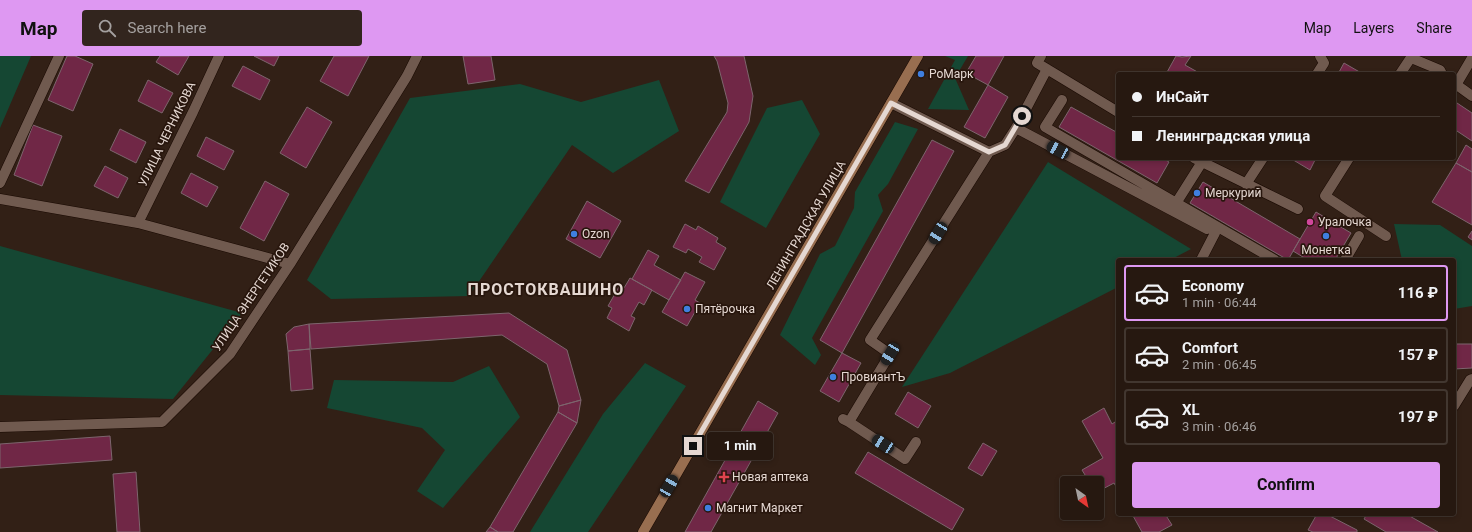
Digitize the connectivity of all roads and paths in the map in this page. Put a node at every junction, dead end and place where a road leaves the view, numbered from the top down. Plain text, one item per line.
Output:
1 (59, 56) edge
2 (219, 56) edge
3 (417, 56) edge
4 (918, 56) edge
5 (1041, 56) edge
6 (1320, 56) edge
7 (1411, 57) edge
8 (1472, 58) edge
9 (1047, 69) junction
10 (1318, 72) edge
11 (1401, 72) edge
12 (1441, 72) edge
13 (1456, 82) edge
14 (1456, 85) edge
15 (1472, 96) edge
16 (1062, 100) dead end
17 (891, 103) junction
18 (1116, 111) edge
19 (1016, 128) junction
20 (989, 152) junction
21 (1198, 160) edge
22 (1262, 160) edge
23 (1348, 160) edge
24 (0, 183) edge
25 (1246, 184) junction
26 (0, 199) edge
27 (1174, 206) junction
28 (1298, 209) dead end
29 (138, 223) junction
30 (1215, 233) junction
31 (1359, 236) dead end
32 (1386, 236) dead end
33 (1202, 258) edge
34 (1259, 258) edge
35 (1271, 258) edge
36 (1346, 258) edge
37 (290, 264) junction
38 (1472, 379) edge
39 (1456, 403) edge
40 (0, 427) edge
41 (916, 442) dead end
42 (643, 532) edge

1 - 24 street
2 - 29 street, УЛИЦА ЧЕРНИКОВА
3 - 37 street, УЛИЦА ЭНЕРГЕТИКОВ
4 - 17 main road, ЛЕНИНГРАДСКАЯ УЛИЦА
5 - 9 street
6 - 10 street
7 - 11 street
7 - 12 street
8 - 13 street
9 - 18 street
9 - 19 street
14 - 15 street
16 - 27 street
17 - 20 street
17 - 42 main road, ЛЕНИНГРАДСКАЯ УЛИЦА
19 - 20 street
19 - 27 street
20 - 41 street
21 - 25 street
21 - 27 street
22 - 25 street
23 - 32 street
25 - 28 street
26 - 29 street
27 - 30 street
27 - 35 street
29 - 37 street
30 - 33 street
30 - 34 street
31 - 36 street
37 - 40 street, УЛИЦА ЭНЕРГЕТИКОВ
38 - 39 street

